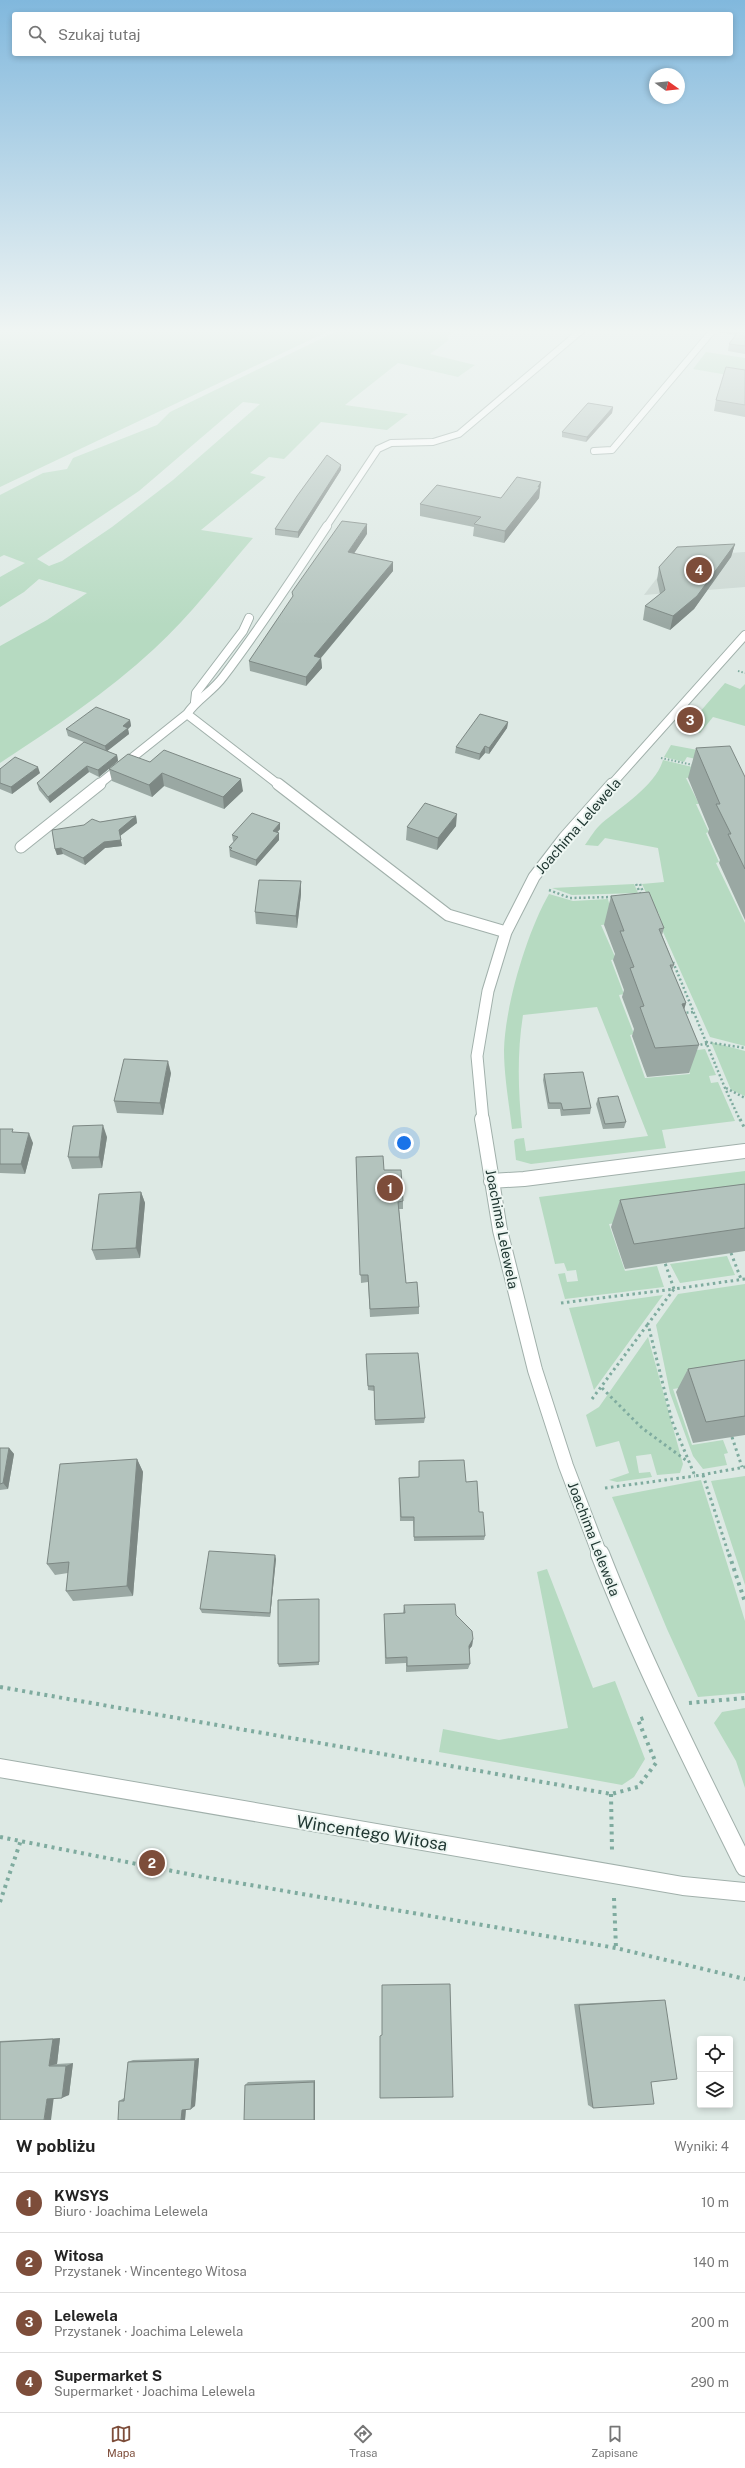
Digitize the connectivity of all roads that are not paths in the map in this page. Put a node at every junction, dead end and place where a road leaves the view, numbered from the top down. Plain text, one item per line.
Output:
1 (466, 428) edge
2 (631, 428) edge
3 (594, 451) dead end
4 (249, 618) dead end
5 (745, 635) edge
6 (195, 702) junction
7 (187, 714) junction
8 (21, 847) dead end
9 (506, 932) junction
10 (745, 1151) edge
11 (491, 1181) junction
12 (0, 1768) edge
13 (745, 1867) edge
14 (745, 1892) edge

1 - 6 street
2 - 3 street
4 - 6 street
5 - 9 street, Joachima Lelewela
6 - 7 street
7 - 8 street
7 - 9 street
9 - 11 street, Joachima Lelewela
10 - 11 street
11 - 13 street, Joachima Lelewela
12 - 14 street, Wincentego Witosa

